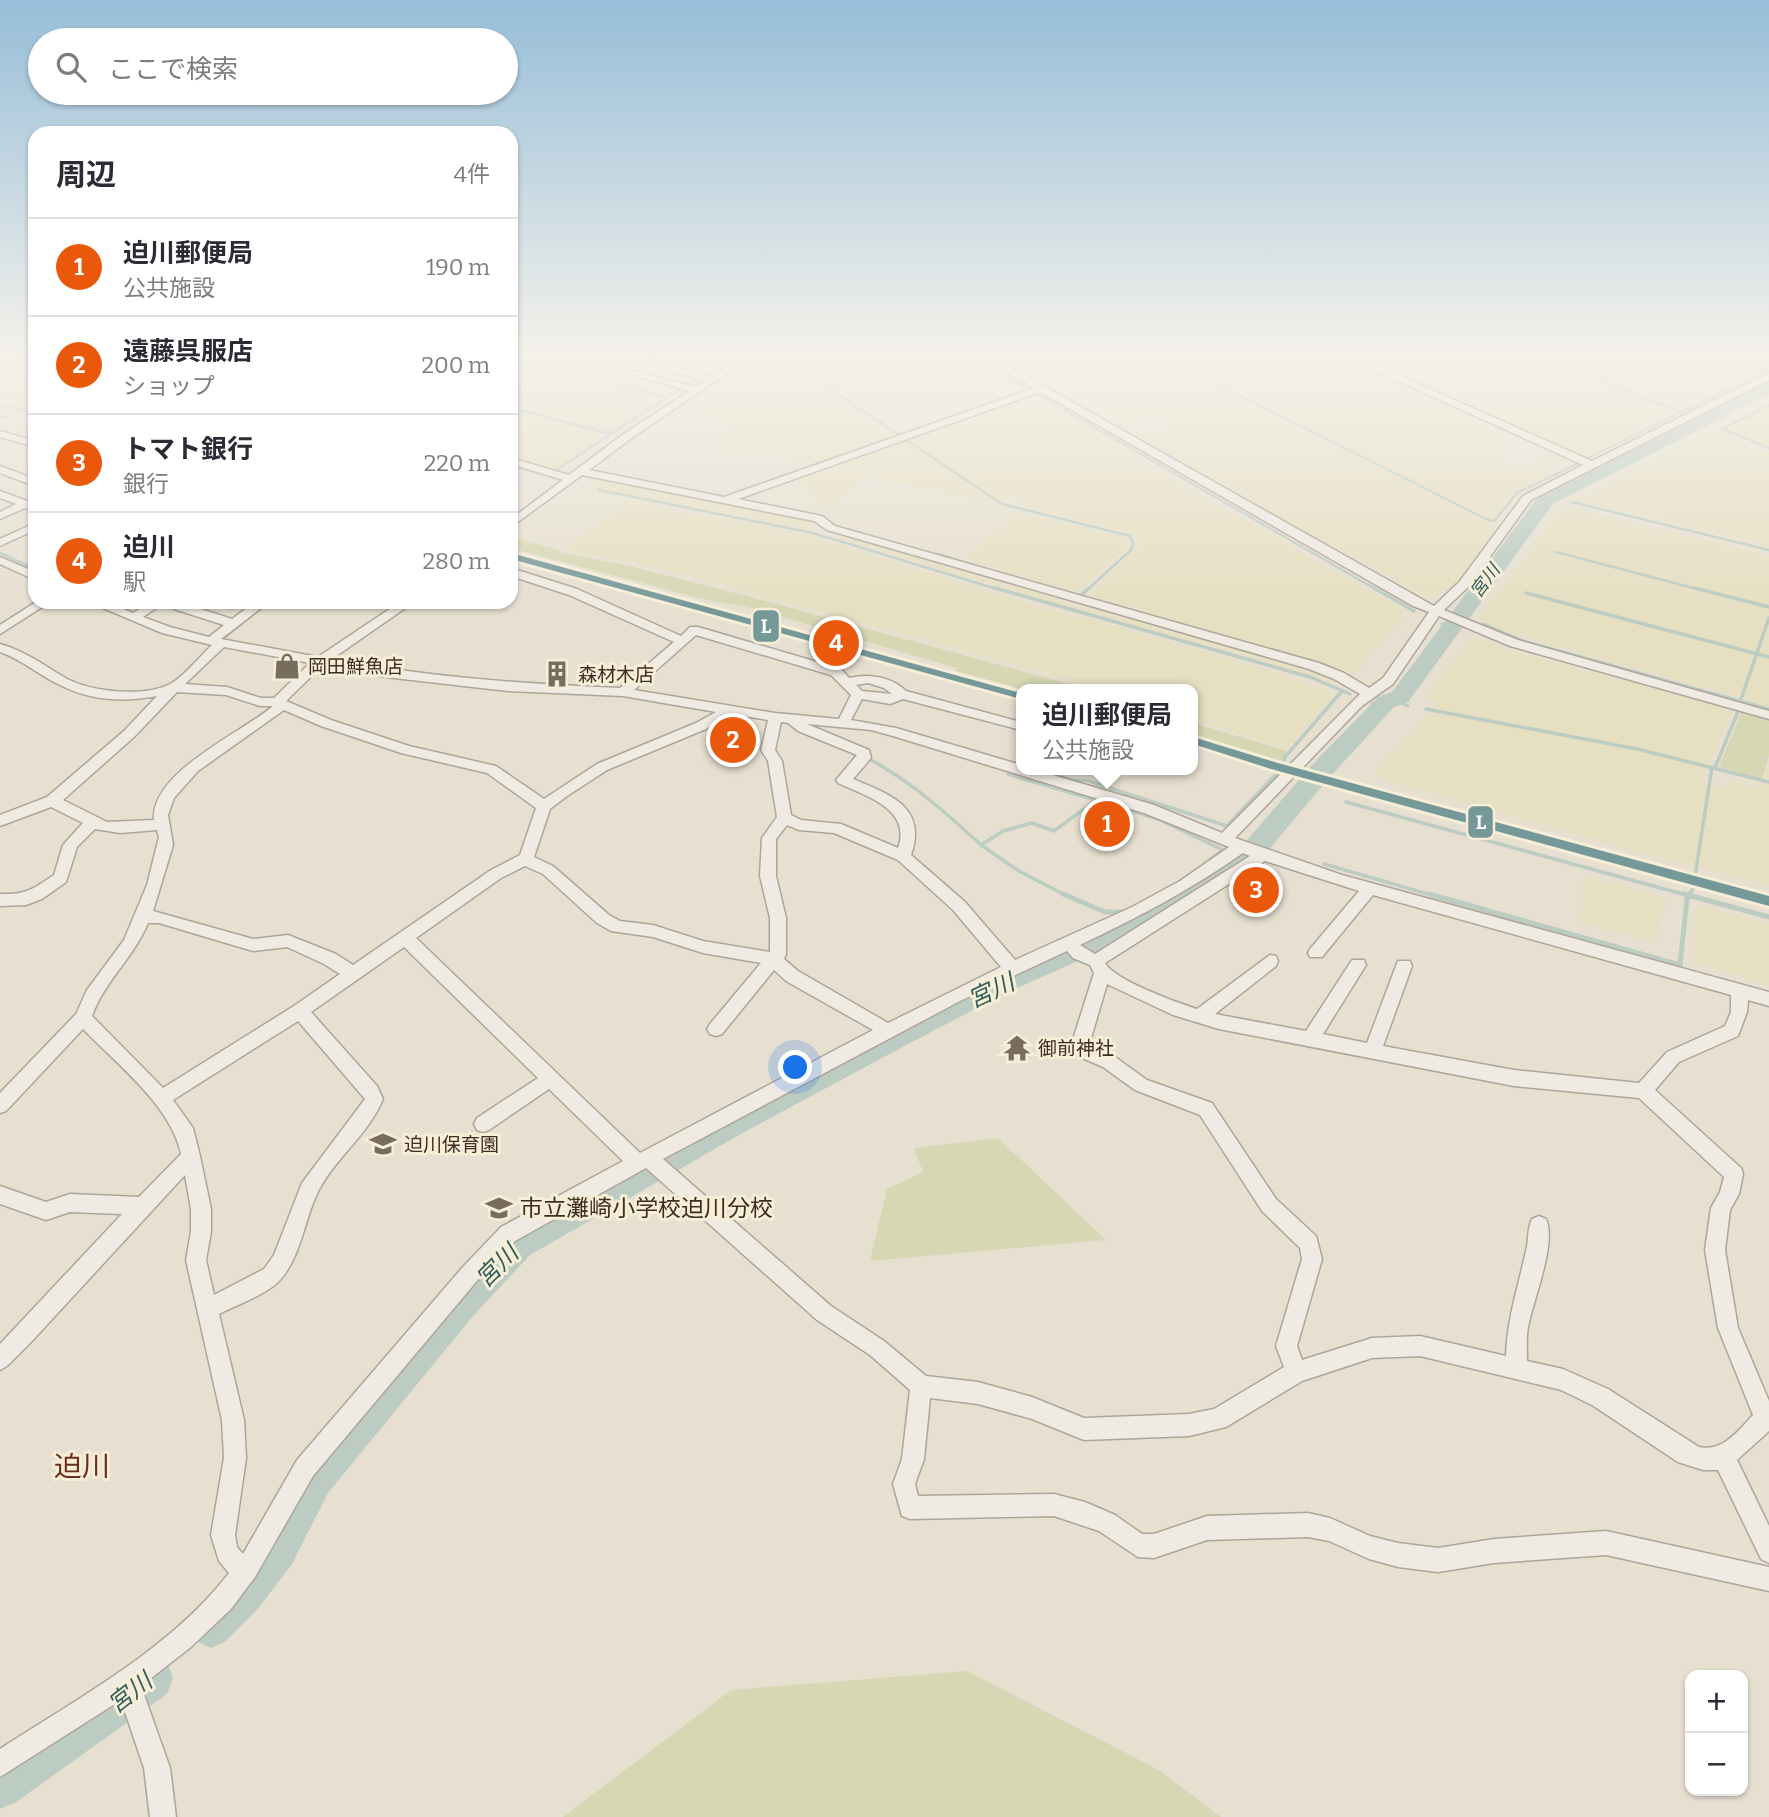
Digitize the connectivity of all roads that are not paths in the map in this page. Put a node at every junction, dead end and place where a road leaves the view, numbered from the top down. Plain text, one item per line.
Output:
1 (624, 439) edge
2 (902, 439) edge
3 (1121, 439) edge
4 (1532, 439) edge
5 (1639, 439) edge
6 (518, 462) edge
7 (1591, 465) junction
8 (0, 469) edge
9 (577, 475) junction
10 (28, 479) edge
11 (0, 494) edge
12 (728, 499) junction
13 (28, 505) edge
14 (28, 507) edge
15 (0, 516) edge
16 (518, 519) edge
17 (28, 530) edge
18 (0, 544) edge
19 (0, 560) edge
20 (28, 573) edge
21 (518, 574) edge
22 (33, 609) edge
23 (112, 609) edge
24 (148, 609) edge
25 (187, 609) edge
26 (254, 609) edge
27 (398, 609) edge
28 (0, 612) edge
29 (1439, 612) junction
30 (26, 613) junction
31 (134, 618) junction
32 (234, 624) junction
33 (0, 630) edge
34 (683, 641) junction
35 (216, 642) junction
36 (0, 648) edge
37 (319, 662) junction
38 (848, 683) junction
39 (176, 688) junction
40 (623, 692) junction
41 (858, 694) junction
42 (900, 694) junction
43 (1368, 694) junction
44 (279, 703) junction
45 (730, 709) junction
46 (1769, 715) edge
47 (783, 717) junction
48 (843, 723) junction
49 (1016, 725) edge
50 (1016, 769) edge
51 (1037, 775) edge
52 (52, 801) junction
53 (544, 806) junction
54 (784, 818) junction
55 (0, 821) edge
56 (94, 821) junction
57 (162, 824) junction
58 (1225, 839) junction
59 (1242, 846) junction
60 (1263, 855) junction
61 (903, 856) junction
62 (525, 859) junction
63 (1370, 888) junction
64 (0, 900) edge
65 (143, 917) junction
66 (405, 938) junction
67 (1316, 953) dead end
68 (1083, 955) junction
69 (773, 959) junction
70 (1270, 961) dead end
71 (1358, 965) dead end
72 (1404, 966) dead end
73 (1012, 968) junction
74 (353, 974) junction
75 (1740, 991) junction
76 (1769, 999) edge
77 (300, 1011) junction
78 (1200, 1016) junction
79 (83, 1018) junction
80 (716, 1029) dead end
81 (888, 1032) junction
82 (1310, 1040) junction
83 (1372, 1052) junction
84 (550, 1079) junction
85 (1643, 1091) junction
86 (4, 1096) edge
87 (161, 1098) junction
88 (483, 1124) dead end
89 (191, 1156) junction
90 (649, 1163) junction
91 (0, 1195) edge
92 (141, 1206) junction
93 (1539, 1225) dead end
94 (208, 1308) junction
95 (0, 1359) edge
96 (1516, 1368) junction
97 (1297, 1372) junction
98 (921, 1386) junction
99 (1767, 1419) edge
100 (1724, 1457) junction
101 (1769, 1551) edge
102 (247, 1569) junction
103 (1769, 1579) edge
104 (130, 1690) junction
105 (0, 1764) edge
106 (163, 1817) edge

1 - 9 street
2 - 12 street
3 - 29 street
4 - 7 street
5 - 7 street
6 - 9 street
7 - 29 street
8 - 10 street
9 - 12 street
9 - 16 street
11 - 13 street
12 - 43 street
14 - 15 street
17 - 18 street
19 - 20 street
21 - 34 street
22 - 30 street
23 - 31 street
24 - 31 street
25 - 32 street
26 - 32 street
27 - 37 street
28 - 30 street
29 - 43 street
29 - 46 street
30 - 33 street
31 - 35 street
32 - 35 street
34 - 38 street
34 - 40 street
35 - 37 street
35 - 39 street
36 - 39 street
37 - 40 street
37 - 44 street
38 - 41 street
38 - 42 street
39 - 44 street
39 - 52 street
40 - 45 street
41 - 42 street
41 - 48 street
42 - 49 street
43 - 58 street
44 - 53 street
44 - 57 street
45 - 47 street
45 - 53 street
47 - 48 street
47 - 54 street
47 - 61 street
48 - 50 street
51 - 58 street
52 - 55 street
52 - 56 street
53 - 62 street
54 - 61 street
54 - 69 street
56 - 57 street
56 - 64 street
57 - 65 street
58 - 59 street
59 - 60 street
59 - 68 street
60 - 63 street
60 - 68 street
61 - 73 street
62 - 66 street
62 - 69 street
63 - 67 street
63 - 75 street
65 - 74 street
65 - 79 street
66 - 74 street
66 - 84 street
68 - 73 street
68 - 78 street
68 - 97 street
69 - 80 street
69 - 81 street
70 - 78 street
71 - 82 street
72 - 83 street
73 - 81 street
74 - 77 street
75 - 76 street
75 - 85 street
77 - 87 street
77 - 94 street
78 - 82 street
79 - 86 street
79 - 87 street
81 - 90 street
82 - 83 street
83 - 85 street
84 - 88 street
84 - 90 street
85 - 99 street
87 - 89 street
89 - 92 street
89 - 94 street
90 - 98 street
90 - 102 street
91 - 92 street
92 - 95 street
93 - 96 street
94 - 102 street
96 - 97 street
96 - 100 street
97 - 98 street
98 - 103 street
99 - 100 street
100 - 101 street
102 - 104 street
104 - 105 street
104 - 106 street

